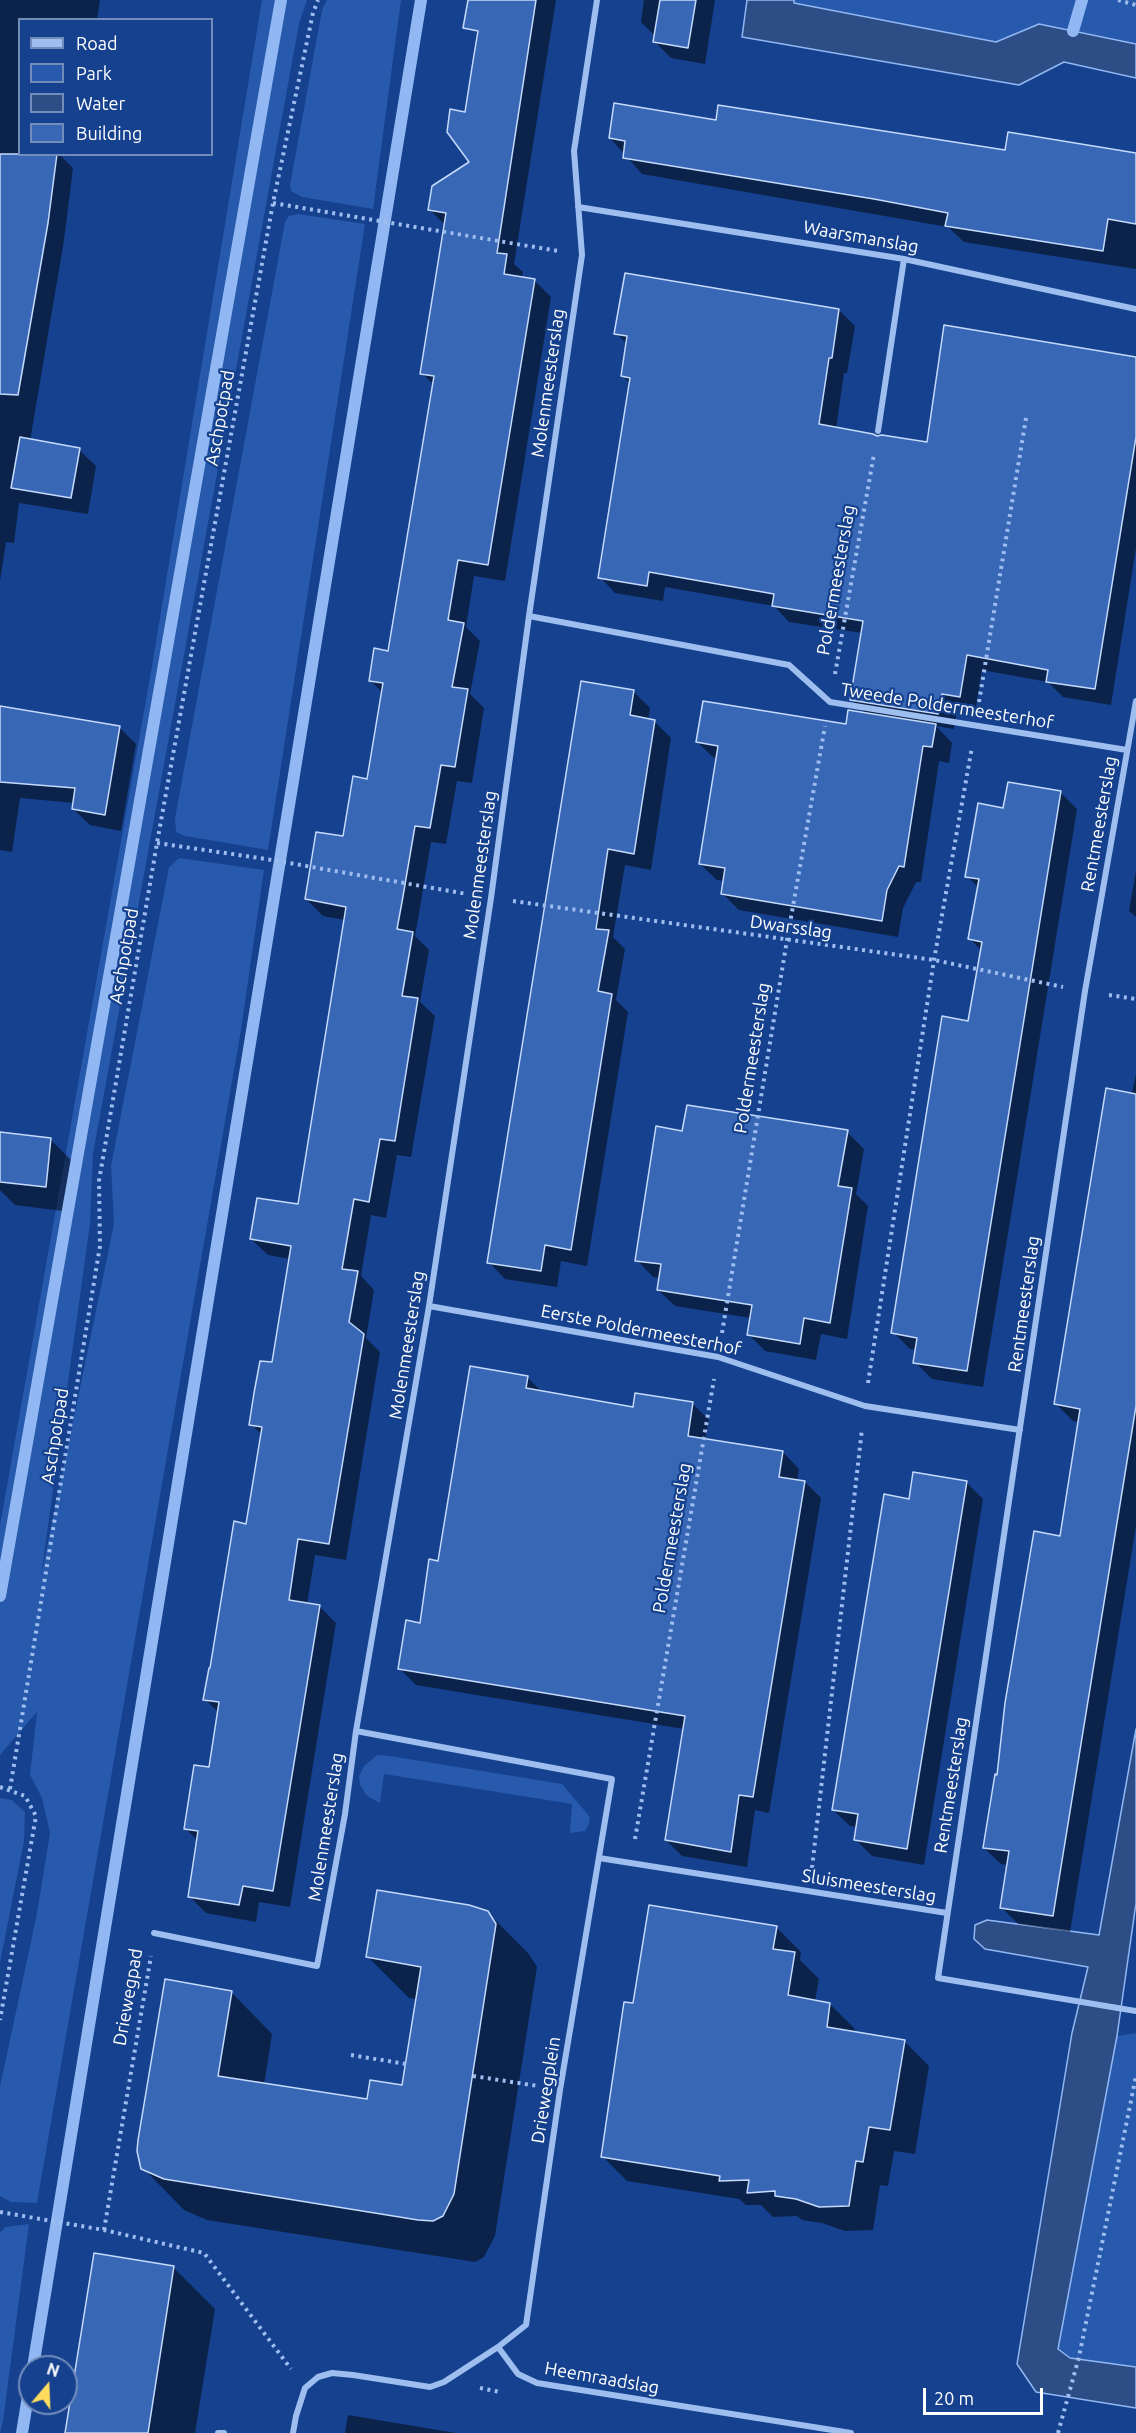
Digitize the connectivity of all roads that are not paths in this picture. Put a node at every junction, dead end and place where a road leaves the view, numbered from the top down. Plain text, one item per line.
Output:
1 (597, 0) edge
2 (578, 207) junction
3 (904, 259) junction
4 (1136, 309) edge
5 (878, 431) road end
6 (529, 616) junction
7 (1136, 701) edge
8 (1127, 750) junction
9 (429, 1306) junction
10 (1020, 1430) junction
11 (356, 1731) junction
12 (599, 1858) junction
13 (947, 1913) junction
14 (154, 1933) road end
15 (317, 1966) joint
16 (1136, 2011) edge
17 (498, 2347) junction
18 (218, 2433) edge
19 (224, 2433) edge
20 (293, 2433) edge
21 (851, 2433) edge

1 - 2 street, Molenmeesterslag
2 - 3 street, Waarsmanslag
2 - 6 street, Molenmeesterslag
3 - 4 street, Waarsmanslag
3 - 5 street
6 - 8 street, Tweede Poldermeesterhof
6 - 9 street, Molenmeesterslag
7 - 8 street, Rentmeesterslag
8 - 10 street, Rentmeesterslag
9 - 10 street, Eerste Poldermeesterhof
9 - 11 street, Molenmeesterslag
10 - 13 street, Rentmeesterslag
11 - 12 street, Molenmeesterslag
11 - 15 street, Molenmeesterslag
12 - 13 street, Sluismeesterslag
12 - 17 street, Driewegplein
13 - 16 street, Sluismeesterslag
14 - 15 street, Driewegpad
17 - 20 street
17 - 21 street, Heemraadslag
18 - 19 street

